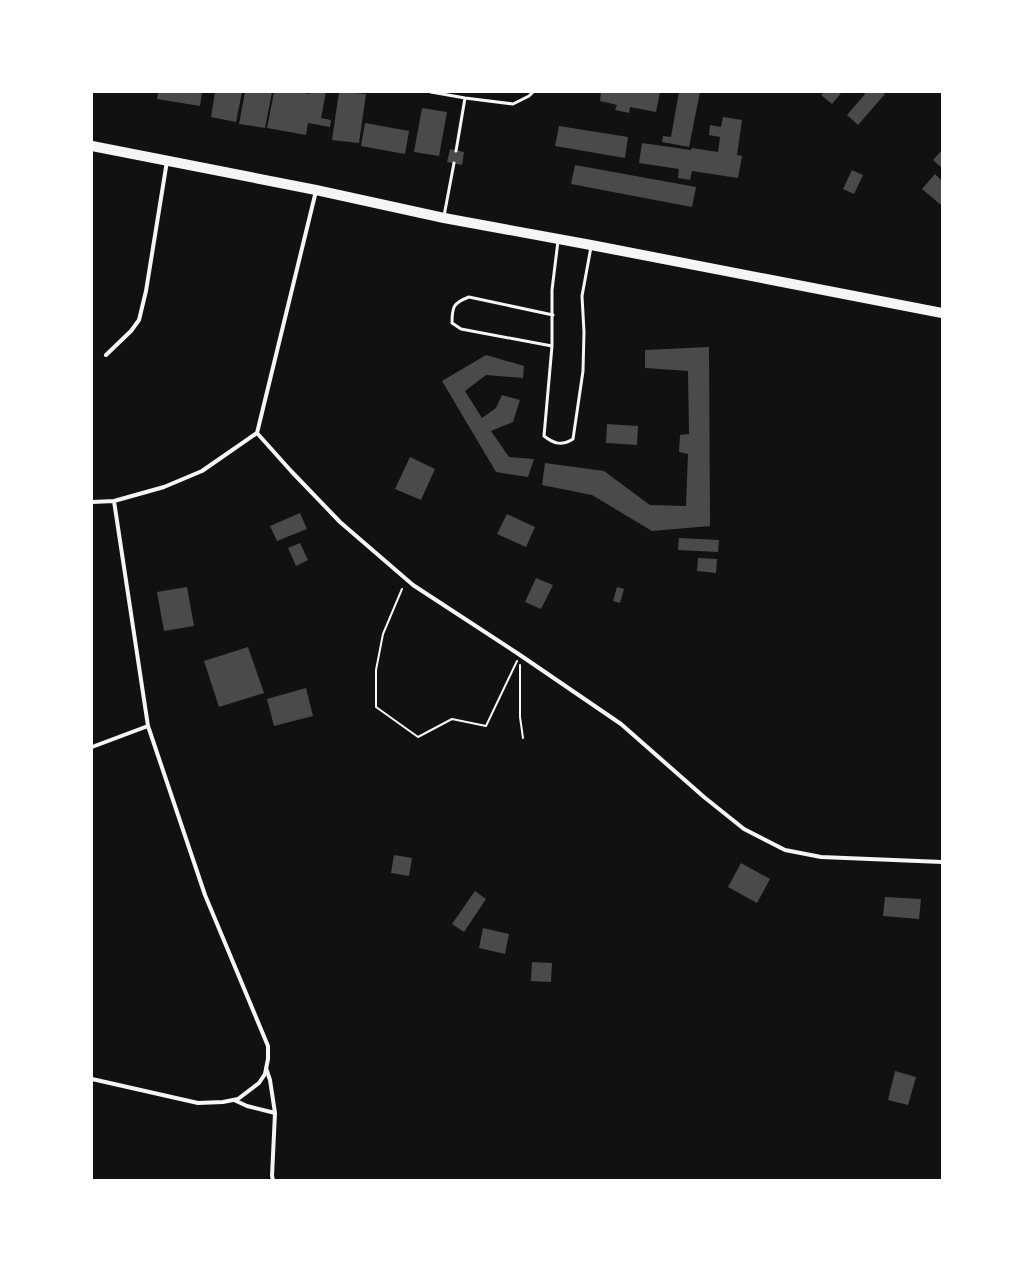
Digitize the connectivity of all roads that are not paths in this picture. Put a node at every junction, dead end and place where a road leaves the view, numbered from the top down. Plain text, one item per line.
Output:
1 (431, 92) edge
2 (533, 92) edge
3 (465, 98) junction
4 (92, 146) edge
5 (456, 151) dead end
6 (167, 161) junction
7 (454, 164) dead end
8 (316, 190) junction
9 (444, 218) junction
10 (559, 239) junction
11 (591, 245) junction
12 (942, 313) edge
13 (553, 315) junction
14 (552, 346) junction
15 (106, 355) dead end
16 (257, 433) junction
17 (114, 501) junction
18 (92, 502) edge
19 (148, 726) junction
20 (92, 747) edge
21 (942, 862) edge
22 (266, 1067) junction
23 (92, 1079) edge
24 (233, 1100) junction
25 (275, 1113) junction
26 (273, 1180) edge

1 - 3 lane
2 - 3 lane
3 - 5 lane
4 - 6 highway
6 - 8 highway
6 - 15 street
7 - 9 lane
8 - 9 highway
8 - 16 street
9 - 10 highway
10 - 11 highway
10 - 13 lane
11 - 12 highway
11 - 14 lane
13 - 14 lane
13 - 14 lane
16 - 17 street
16 - 21 street
17 - 18 street
17 - 19 street
19 - 20 street
19 - 22 street
22 - 24 street
22 - 25 street
23 - 24 street
24 - 25 street
25 - 26 street

